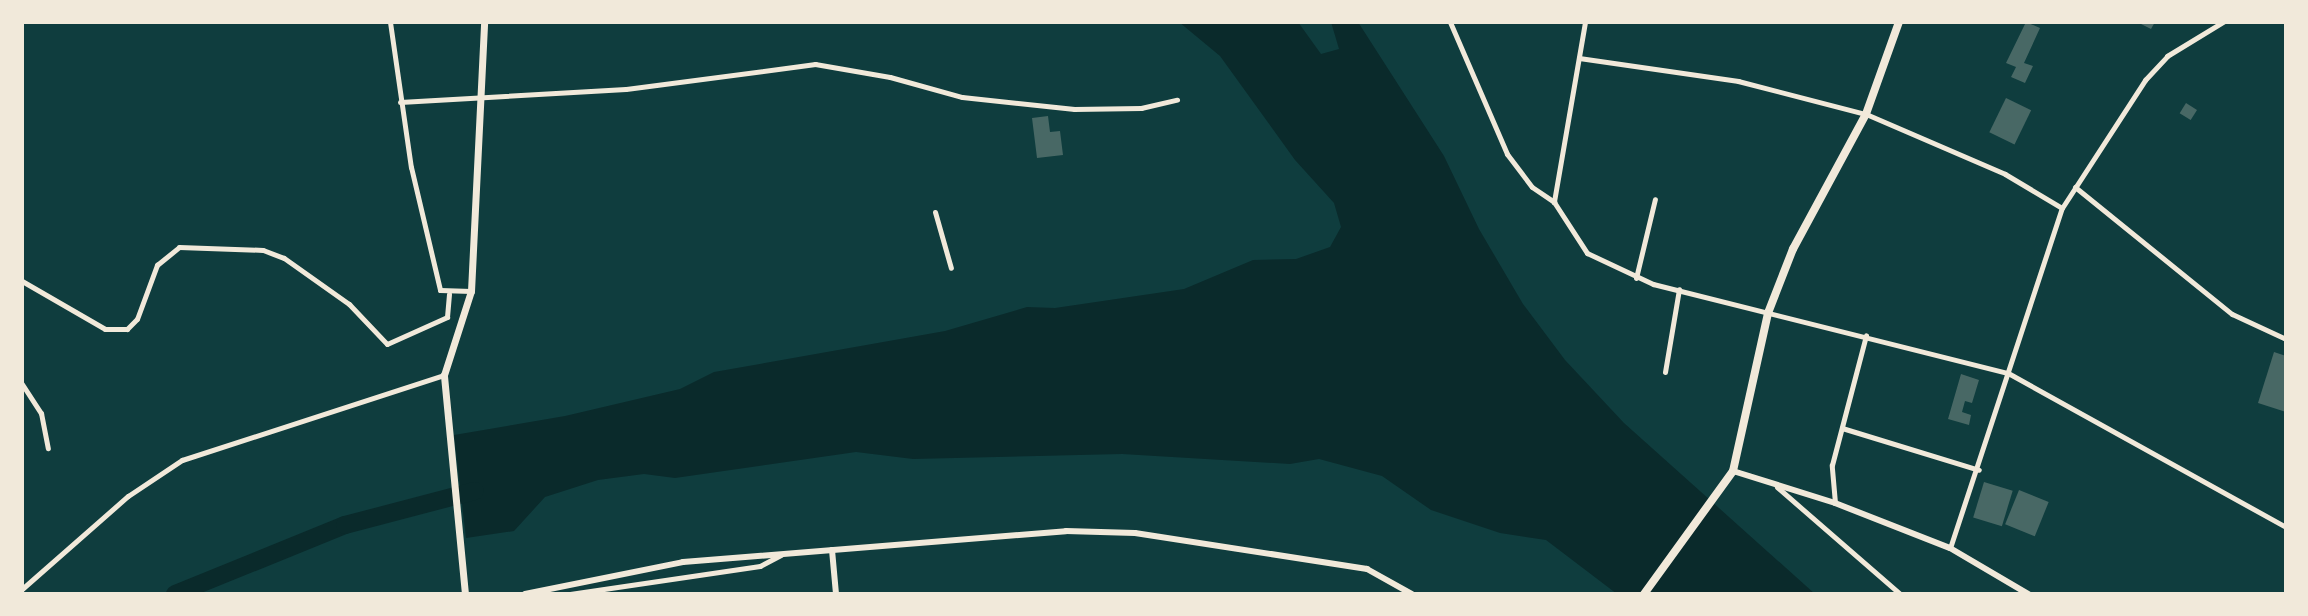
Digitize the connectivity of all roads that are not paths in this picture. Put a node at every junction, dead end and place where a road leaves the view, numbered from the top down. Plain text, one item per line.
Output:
1 (390, 22) edge
2 (484, 22) edge
3 (1450, 22) edge
4 (1585, 22) edge
5 (1899, 22) edge
6 (2223, 22) edge
7 (1579, 58) junction
8 (480, 99) junction
9 (1177, 100) dead end
10 (400, 102) junction
11 (1866, 114) junction
12 (2075, 187) junction
13 (1655, 199) dead end
14 (1554, 202) junction
15 (2062, 208) junction
16 (935, 212) dead end
17 (951, 268) dead end
18 (1636, 278) junction
19 (22, 281) edge
20 (1679, 289) junction
21 (471, 291) junction
22 (449, 294) junction
23 (1768, 313) junction
24 (1866, 335) junction
25 (2286, 339) edge
26 (1665, 372) dead end
27 (2008, 373) junction
28 (444, 375) junction
29 (22, 384) edge
30 (1842, 428) junction
31 (48, 448) dead end
32 (1979, 470) junction
33 (1733, 471) junction
34 (1777, 487) junction
35 (1835, 503) junction
36 (2286, 527) edge
37 (1950, 548) junction
38 (832, 550) junction
39 (785, 553) junction
40 (22, 589) edge
41 (465, 594) edge
42 (525, 594) edge
43 (570, 594) edge
44 (836, 594) edge
45 (1412, 594) edge
46 (1644, 594) edge
47 (1900, 594) edge
48 (2028, 594) edge

1 - 10 street
2 - 8 main road
3 - 14 street
4 - 7 street
5 - 11 highway
6 - 12 street
7 - 11 street
7 - 14 street
8 - 9 street
8 - 10 street
8 - 21 main road
10 - 22 street
11 - 15 street
11 - 23 highway
12 - 15 street
12 - 25 street
13 - 18 street
14 - 18 street
15 - 27 street
16 - 17 street
18 - 20 street
19 - 22 street
20 - 23 street
20 - 26 street
21 - 22 street
21 - 28 main road
23 - 24 street
23 - 33 highway
24 - 27 street
24 - 30 street
27 - 32 street
27 - 36 street
28 - 40 street
28 - 41 main road
29 - 31 street
30 - 32 street
30 - 35 street
32 - 37 street
33 - 34 street
33 - 46 highway
34 - 35 street
34 - 47 street
35 - 37 street
37 - 48 street
38 - 39 street
38 - 44 street
38 - 45 street
39 - 42 street
39 - 43 street

